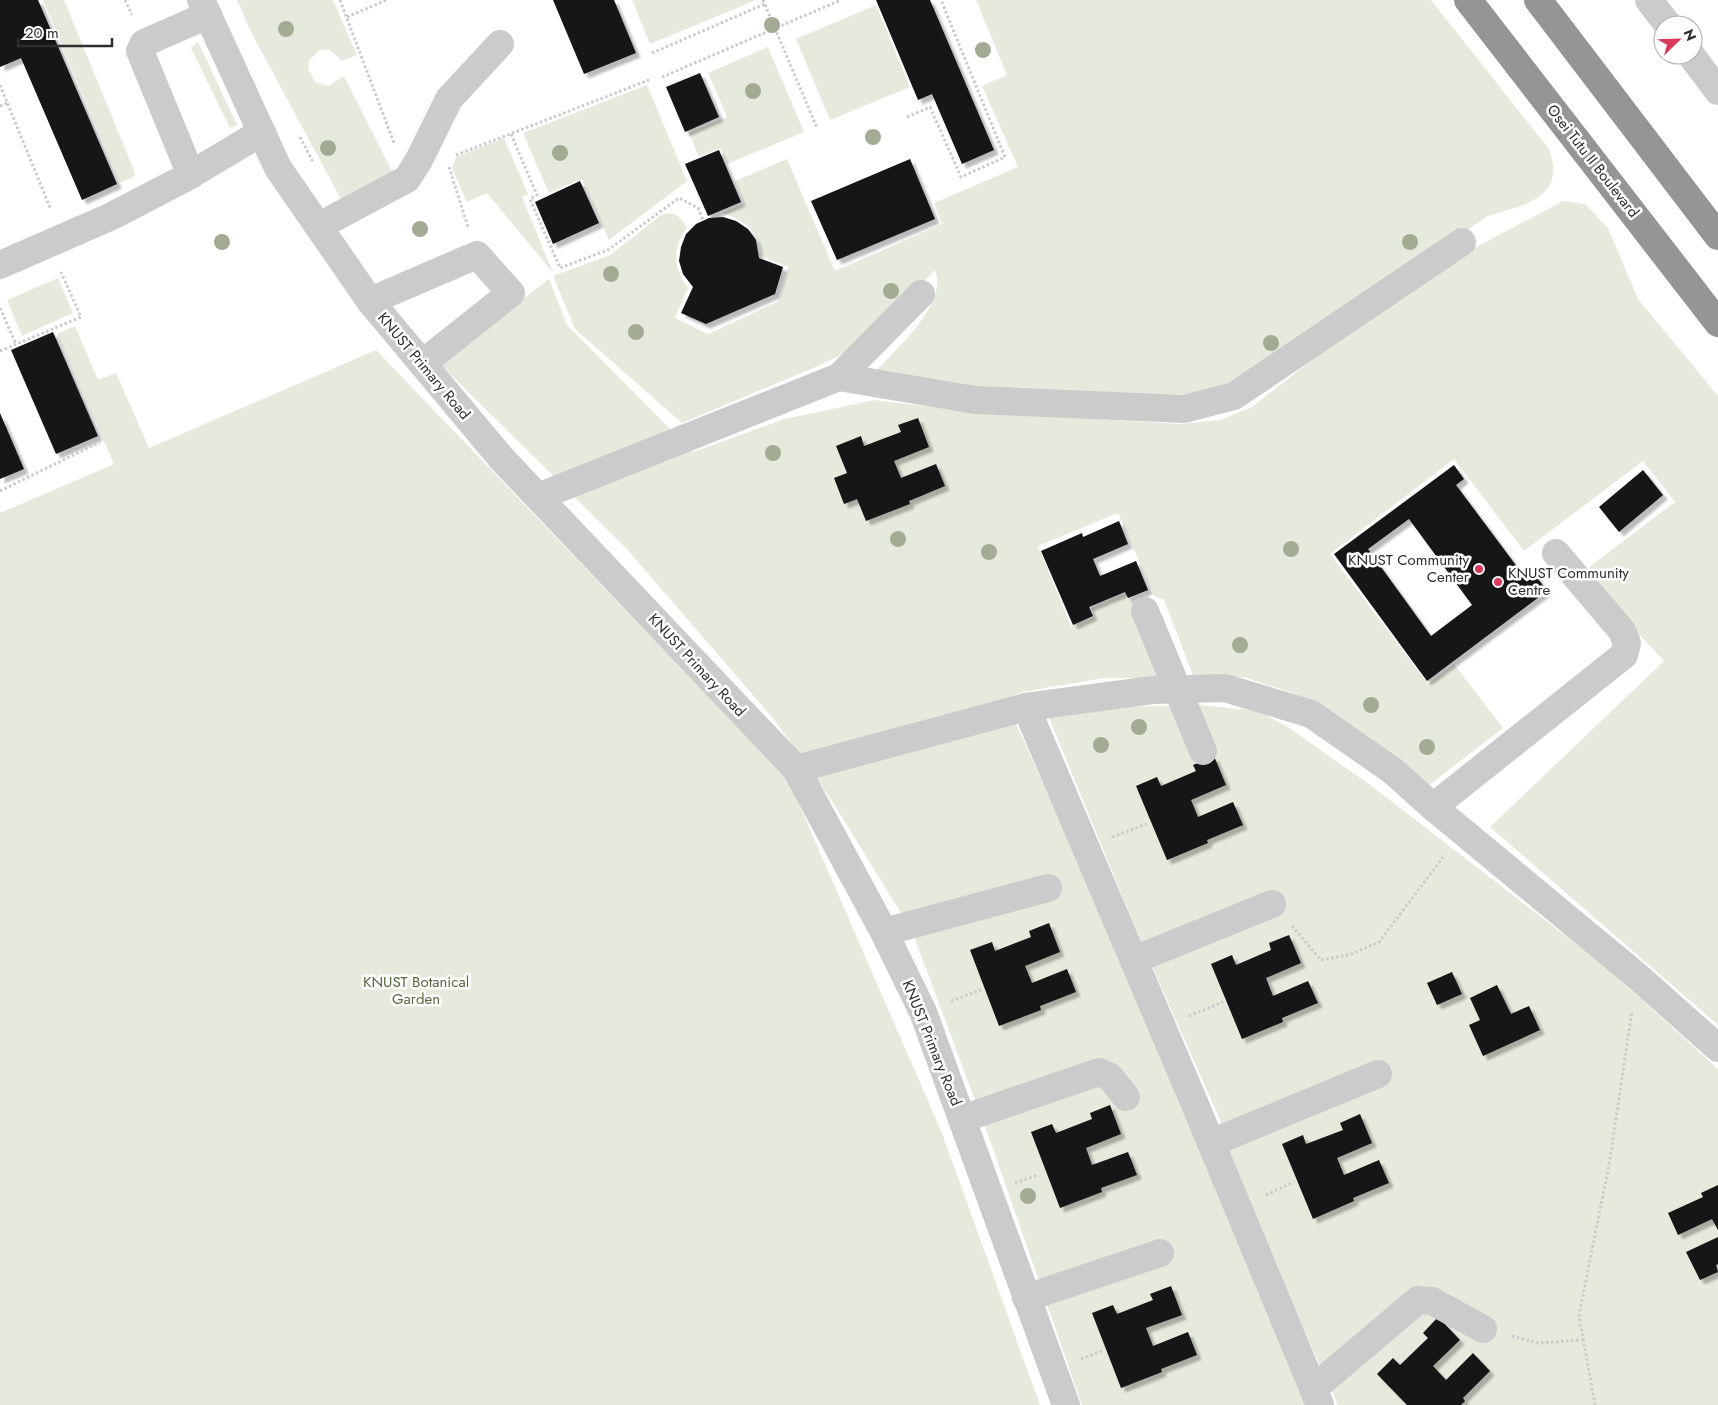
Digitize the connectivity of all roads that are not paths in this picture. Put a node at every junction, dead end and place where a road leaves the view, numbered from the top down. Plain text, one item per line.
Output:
1 (1468, 0) edge
2 (1538, 0) edge
3 (1649, 0) edge
4 (205, 8) edge
5 (1660, 15) edge
6 (500, 44) dead end
7 (1698, 65) edge
8 (1718, 91) edge
9 (262, 132) junction
10 (191, 175) junction
11 (319, 226) junction
12 (1718, 236) edge
13 (1462, 242) dead end
14 (0, 265) edge
15 (921, 294) dead end
16 (370, 301) junction
17 (1718, 323) edge
18 (422, 363) junction
19 (839, 377) junction
20 (538, 496) junction
21 (1556, 553) dead end
22 (1145, 611) dead end
23 (1178, 689) junction
24 (1026, 707) junction
25 (1203, 751) dead end
26 (796, 769) junction
27 (1433, 807) junction
28 (1048, 888) dead end
29 (1272, 904) road end
30 (884, 932) junction
31 (1134, 960) junction
32 (1718, 1048) edge
33 (1378, 1074) dead end
34 (1126, 1097) dead end
35 (962, 1119) junction
36 (1211, 1143) junction
37 (1160, 1253) dead end
38 (1026, 1298) junction
39 (1483, 1329) road end
40 (1316, 1397) edge
41 (1066, 1405) edge

1 - 17 highway, Osei Tutu II Boulevard
2 - 12 highway
3 - 5 street
4 - 9 street, KNUST Primary Road
4 - 10 street
6 - 11 street
7 - 8 street
9 - 10 street
9 - 11 street, KNUST Primary Road
10 - 14 street
11 - 16 street, KNUST Primary Road
13 - 19 street
15 - 19 street
16 - 18 street, KNUST Primary Road
16 - 18 street
18 - 20 street, KNUST Primary Road
19 - 20 street
20 - 26 street, KNUST Primary Road
21 - 27 street
22 - 23 street
23 - 24 street
23 - 25 street
23 - 27 street
24 - 26 street
24 - 31 street
26 - 30 street, KNUST Primary Road
27 - 32 street
28 - 30 street
29 - 31 street
30 - 35 street, KNUST Primary Road
31 - 36 street
33 - 36 street
34 - 35 street
35 - 38 street, KNUST Primary Road
36 - 40 street
37 - 38 street
38 - 41 street, KNUST Primary Road
39 - 40 street

